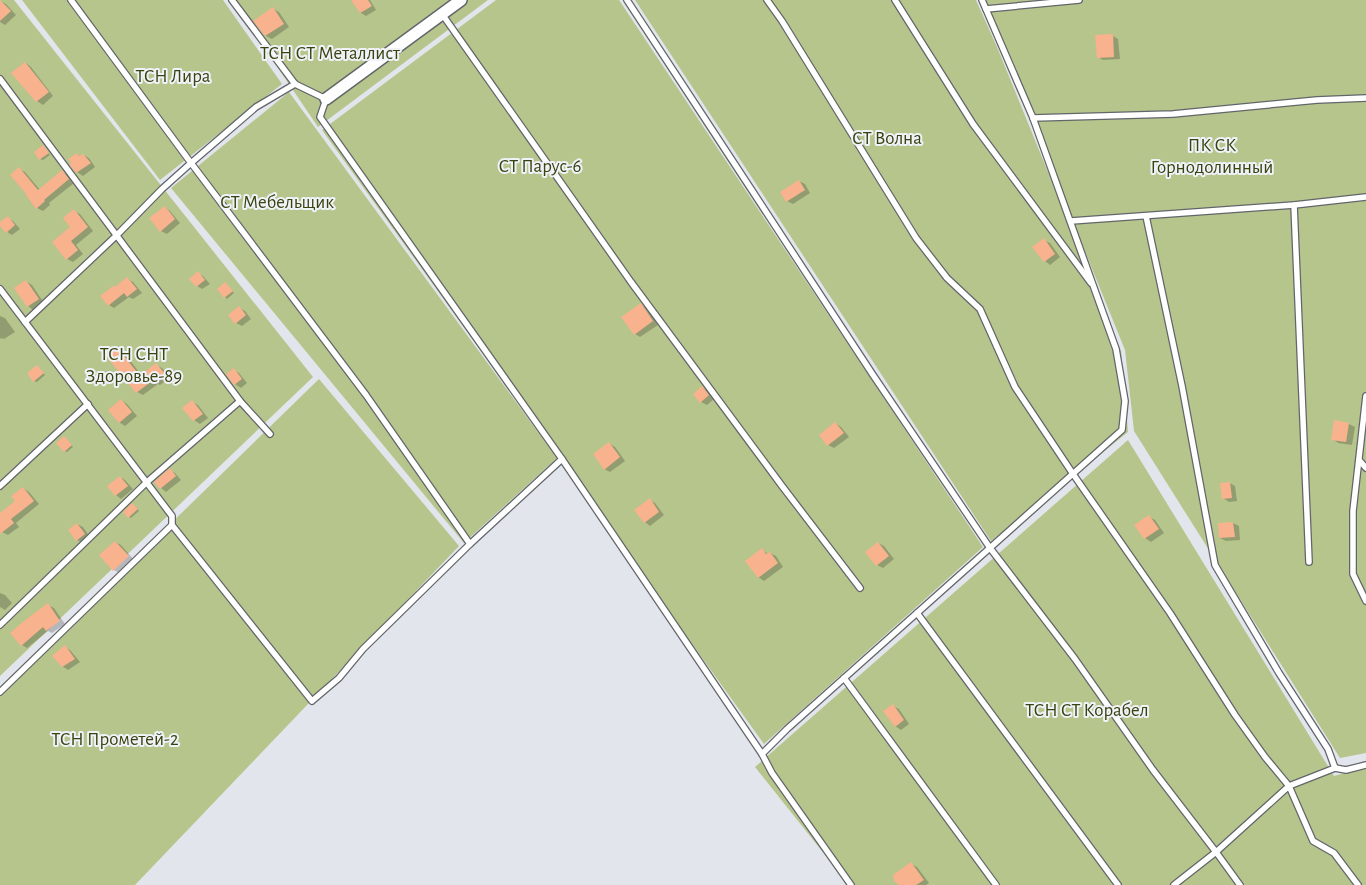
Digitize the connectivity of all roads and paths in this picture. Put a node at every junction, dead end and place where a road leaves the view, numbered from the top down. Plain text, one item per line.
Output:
1 (71, 0) edge
2 (232, 0) edge
3 (461, 0) edge
4 (627, 0) edge
5 (767, 0) edge
6 (894, 0) edge
7 (982, 0) edge
8 (1079, 0) edge
9 (986, 9) junction
10 (442, 14) junction
11 (0, 79) edge
12 (295, 84) junction
13 (1366, 98) edge
14 (326, 99) junction
15 (1033, 118) junction
16 (191, 163) junction
17 (1366, 197) edge
18 (1294, 205) junction
19 (1146, 216) junction
20 (1071, 221) junction
21 (117, 235) junction
22 (1095, 288) junction
23 (0, 289) edge
24 (25, 322) junction
25 (1366, 396) edge
26 (240, 401) junction
27 (88, 404) junction
28 (270, 434) dead end
29 (562, 459) junction
30 (1359, 460) junction
31 (1366, 468) edge
32 (1073, 474) junction
33 (147, 482) junction
34 (0, 486) edge
35 (172, 525) junction
36 (470, 544) junction
37 (990, 548) junction
38 (1309, 562) dead end
39 (860, 588) dead end
40 (1366, 601) edge
41 (917, 613) junction
42 (0, 625) edge
43 (844, 678) junction
44 (0, 692) edge
45 (762, 754) junction
46 (1366, 765) edge
47 (1335, 768) junction
48 (1288, 786) junction
49 (1216, 852) junction
50 (852, 885) edge
51 (996, 885) edge
52 (1118, 885) edge
53 (1174, 885) edge
54 (1240, 885) edge
55 (1358, 885) edge

1 - 16 lane
2 - 12 lane
3 - 10 street
4 - 37 lane
5 - 32 lane
6 - 22 lane
7 - 9 lane
8 - 9 lane
9 - 15 lane
10 - 14 street
10 - 39 lane
11 - 21 lane
12 - 14 lane
12 - 16 lane
13 - 15 lane
14 - 29 lane
15 - 20 lane
16 - 21 lane
16 - 36 lane
17 - 18 lane
18 - 19 lane
18 - 38 lane
19 - 20 lane
19 - 47 lane
20 - 22 lane
21 - 24 lane
21 - 26 lane
22 - 32 lane
23 - 24 lane
24 - 27 lane
25 - 30 lane
26 - 28 lane
26 - 33 lane
27 - 33 lane
27 - 34 lane
29 - 36 lane
29 - 45 lane
30 - 31 lane
30 - 40 lane
32 - 37 lane
32 - 48 lane
33 - 35 lane
33 - 42 lane
35 - 36 lane
35 - 44 lane
37 - 41 lane
37 - 49 lane
41 - 43 lane
41 - 52 lane
43 - 45 lane
43 - 51 lane
45 - 50 lane
46 - 47 lane
47 - 48 lane
48 - 49 lane
48 - 55 lane
49 - 53 lane
49 - 54 lane

